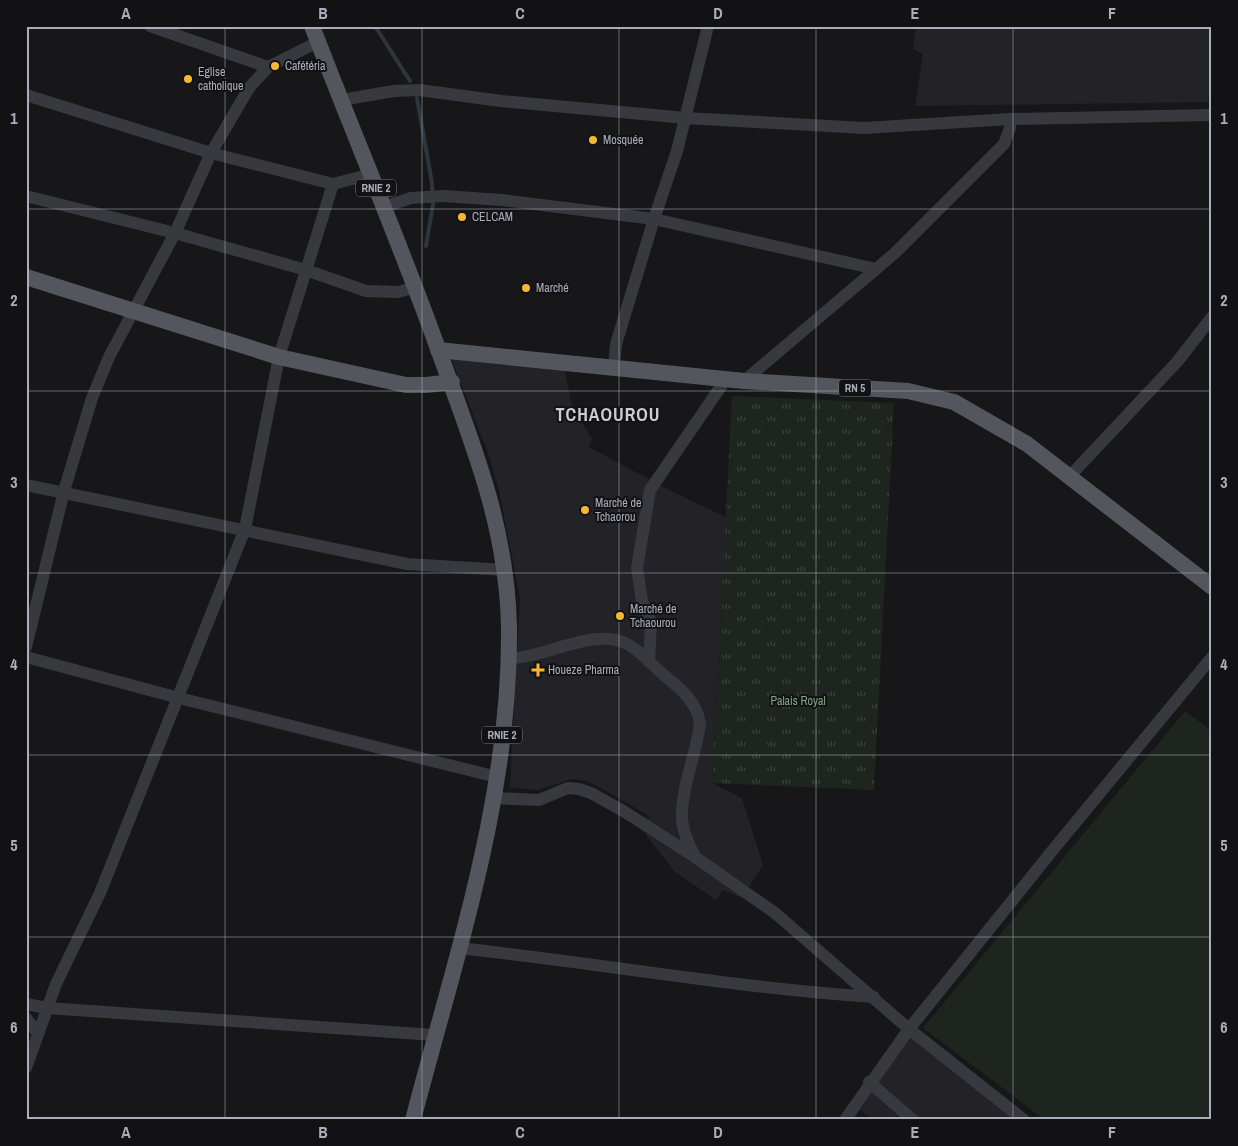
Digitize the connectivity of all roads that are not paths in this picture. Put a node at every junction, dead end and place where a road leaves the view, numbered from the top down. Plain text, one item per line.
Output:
1 (150, 26) edge
2 (708, 26) edge
3 (315, 34) edge
4 (268, 67) junction
5 (26, 95) edge
6 (341, 100) junction
7 (1212, 115) edge
8 (686, 118) junction
9 (1010, 118) junction
10 (212, 153) junction
11 (371, 174) junction
12 (333, 184) junction
13 (26, 196) edge
14 (384, 207) junction
15 (654, 219) junction
16 (175, 232) junction
17 (876, 269) junction
18 (306, 270) junction
19 (26, 278) edge
20 (416, 288) junction
21 (134, 312) junction
22 (1212, 317) edge
23 (438, 350) junction
24 (279, 357) junction
25 (614, 367) junction
26 (726, 379) junction
27 (744, 381) junction
28 (452, 382) junction
29 (1070, 476) junction
30 (26, 484) edge
31 (64, 491) junction
32 (245, 529) junction
33 (504, 570) junction
34 (1212, 587) edge
35 (26, 647) edge
36 (26, 657) edge
37 (1212, 657) edge
38 (508, 658) junction
39 (649, 662) junction
40 (179, 698) junction
41 (497, 777) junction
42 (494, 798) junction
43 (695, 857) junction
44 (459, 948) junction
45 (874, 997) junction
46 (26, 1004) edge
47 (47, 1008) junction
48 (26, 1018) edge
49 (910, 1029) junction
50 (37, 1032) junction
51 (435, 1035) junction
52 (26, 1068) edge
53 (869, 1082) junction
54 (413, 1120) edge
55 (845, 1120) edge
56 (913, 1120) edge
57 (1024, 1120) edge

1 - 4 street
2 - 8 street
3 - 4 street
3 - 6 main road, RNIE 2
4 - 10 street
5 - 10 street
6 - 8 street
6 - 11 main road, RNIE 2
7 - 9 street
8 - 9 street
8 - 15 street
9 - 17 street
10 - 12 street
10 - 16 street
11 - 12 street
11 - 14 main road, RNIE 2
12 - 18 street
13 - 16 street
14 - 15 street
14 - 20 main road, RNIE 2
15 - 17 street
15 - 25 street
16 - 18 street
16 - 21 street
17 - 27 street
18 - 20 street
18 - 24 street
19 - 21 main road
20 - 23 main road, RNIE 2
21 - 24 main road
21 - 31 street
22 - 29 street
23 - 25 main road, RN 5
23 - 28 main road, RNIE 2
24 - 28 main road
24 - 32 street
25 - 26 main road, RN 5
26 - 27 main road, RN 5
26 - 39 street
27 - 29 main road, RN 5
28 - 33 main road, RNIE 2
29 - 34 main road, RN 5
30 - 31 street
31 - 32 street
31 - 35 street
32 - 33 street
32 - 40 street
33 - 38 main road, RNIE 2
36 - 40 street
37 - 49 street
38 - 39 street
38 - 41 main road, RNIE 2
39 - 43 street
40 - 41 street
40 - 47 street
41 - 42 main road, RNIE 2
42 - 43 street
42 - 44 main road, RNIE 2
43 - 45 street
44 - 45 street
44 - 51 main road, RNIE 2
45 - 49 street
46 - 47 street
47 - 50 street
47 - 51 street
48 - 50 street
49 - 53 street
49 - 57 street
50 - 52 street
51 - 54 main road, RNIE 2
53 - 55 street
53 - 56 street

